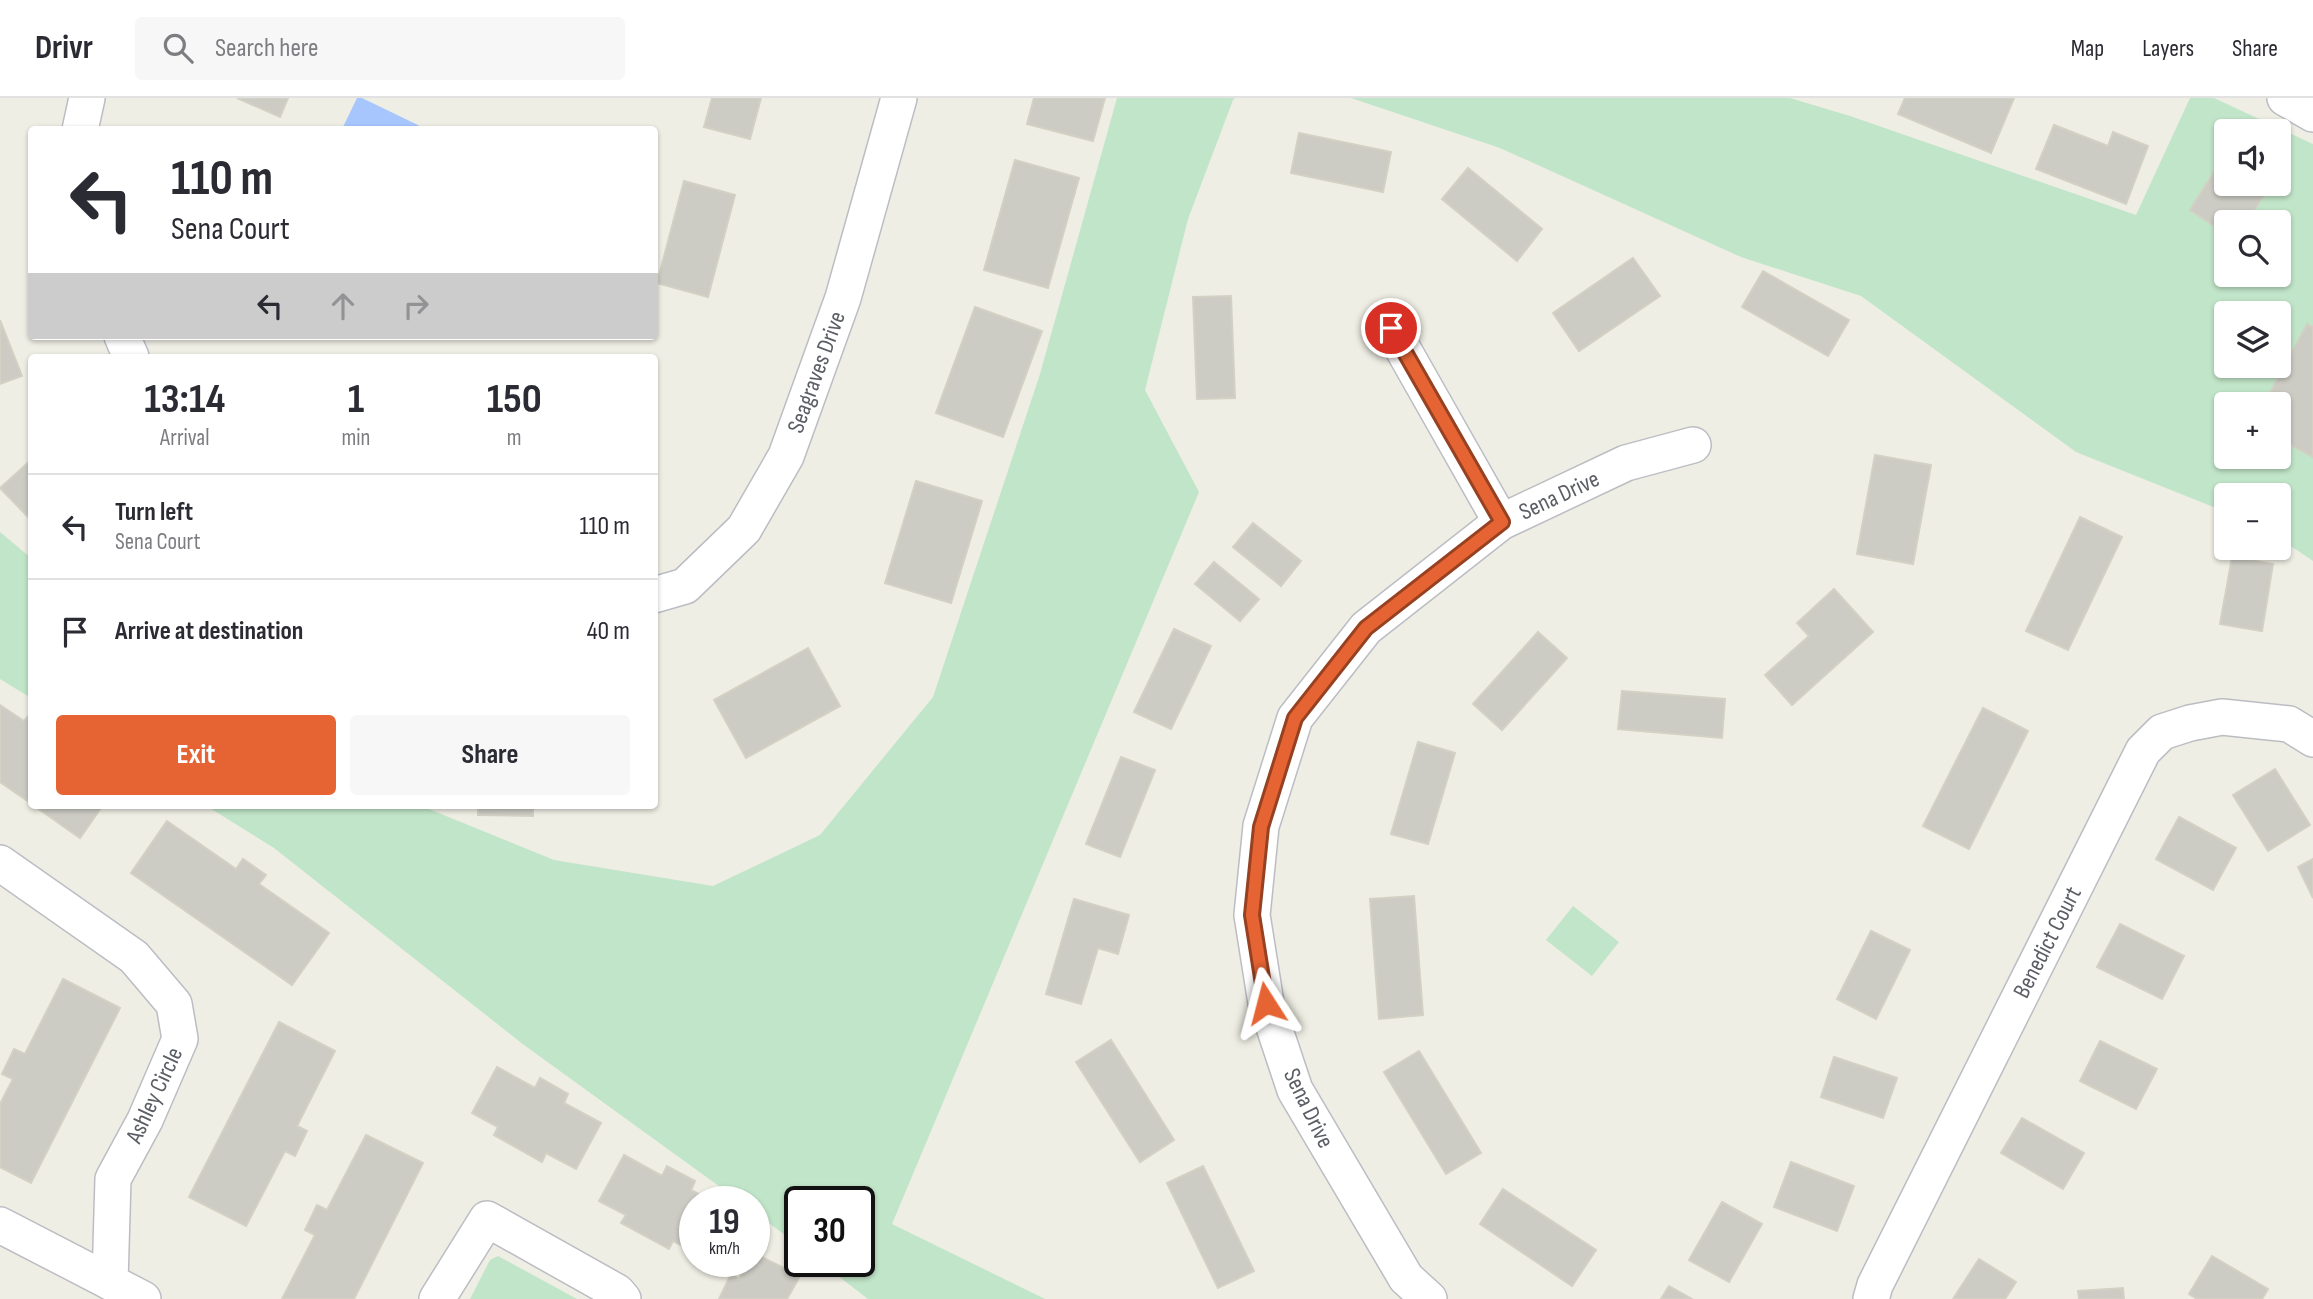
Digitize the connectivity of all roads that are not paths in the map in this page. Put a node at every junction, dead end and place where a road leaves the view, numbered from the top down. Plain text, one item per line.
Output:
1 (87, 98) edge
2 (900, 98) edge
3 (2286, 98) edge
4 (2313, 114) edge
5 (81, 126) edge
6 (1391, 328) dead end
7 (1693, 445) dead end
8 (1502, 522) junction
9 (658, 594) edge
10 (2313, 738) edge
11 (0, 863) edge
12 (0, 1225) edge
13 (110, 1282) junction
14 (143, 1299) edge
15 (437, 1299) edge
16 (623, 1299) edge
17 (1429, 1299) edge
18 (1871, 1299) edge

1 - 5 street
2 - 9 street, Seagraves Drive
3 - 4 street
6 - 8 street
7 - 8 street, Sena Drive
8 - 17 street, Sena Drive
10 - 18 street, Benedict Court
11 - 13 street, Ashley Circle
12 - 13 street
13 - 14 street
15 - 16 street

